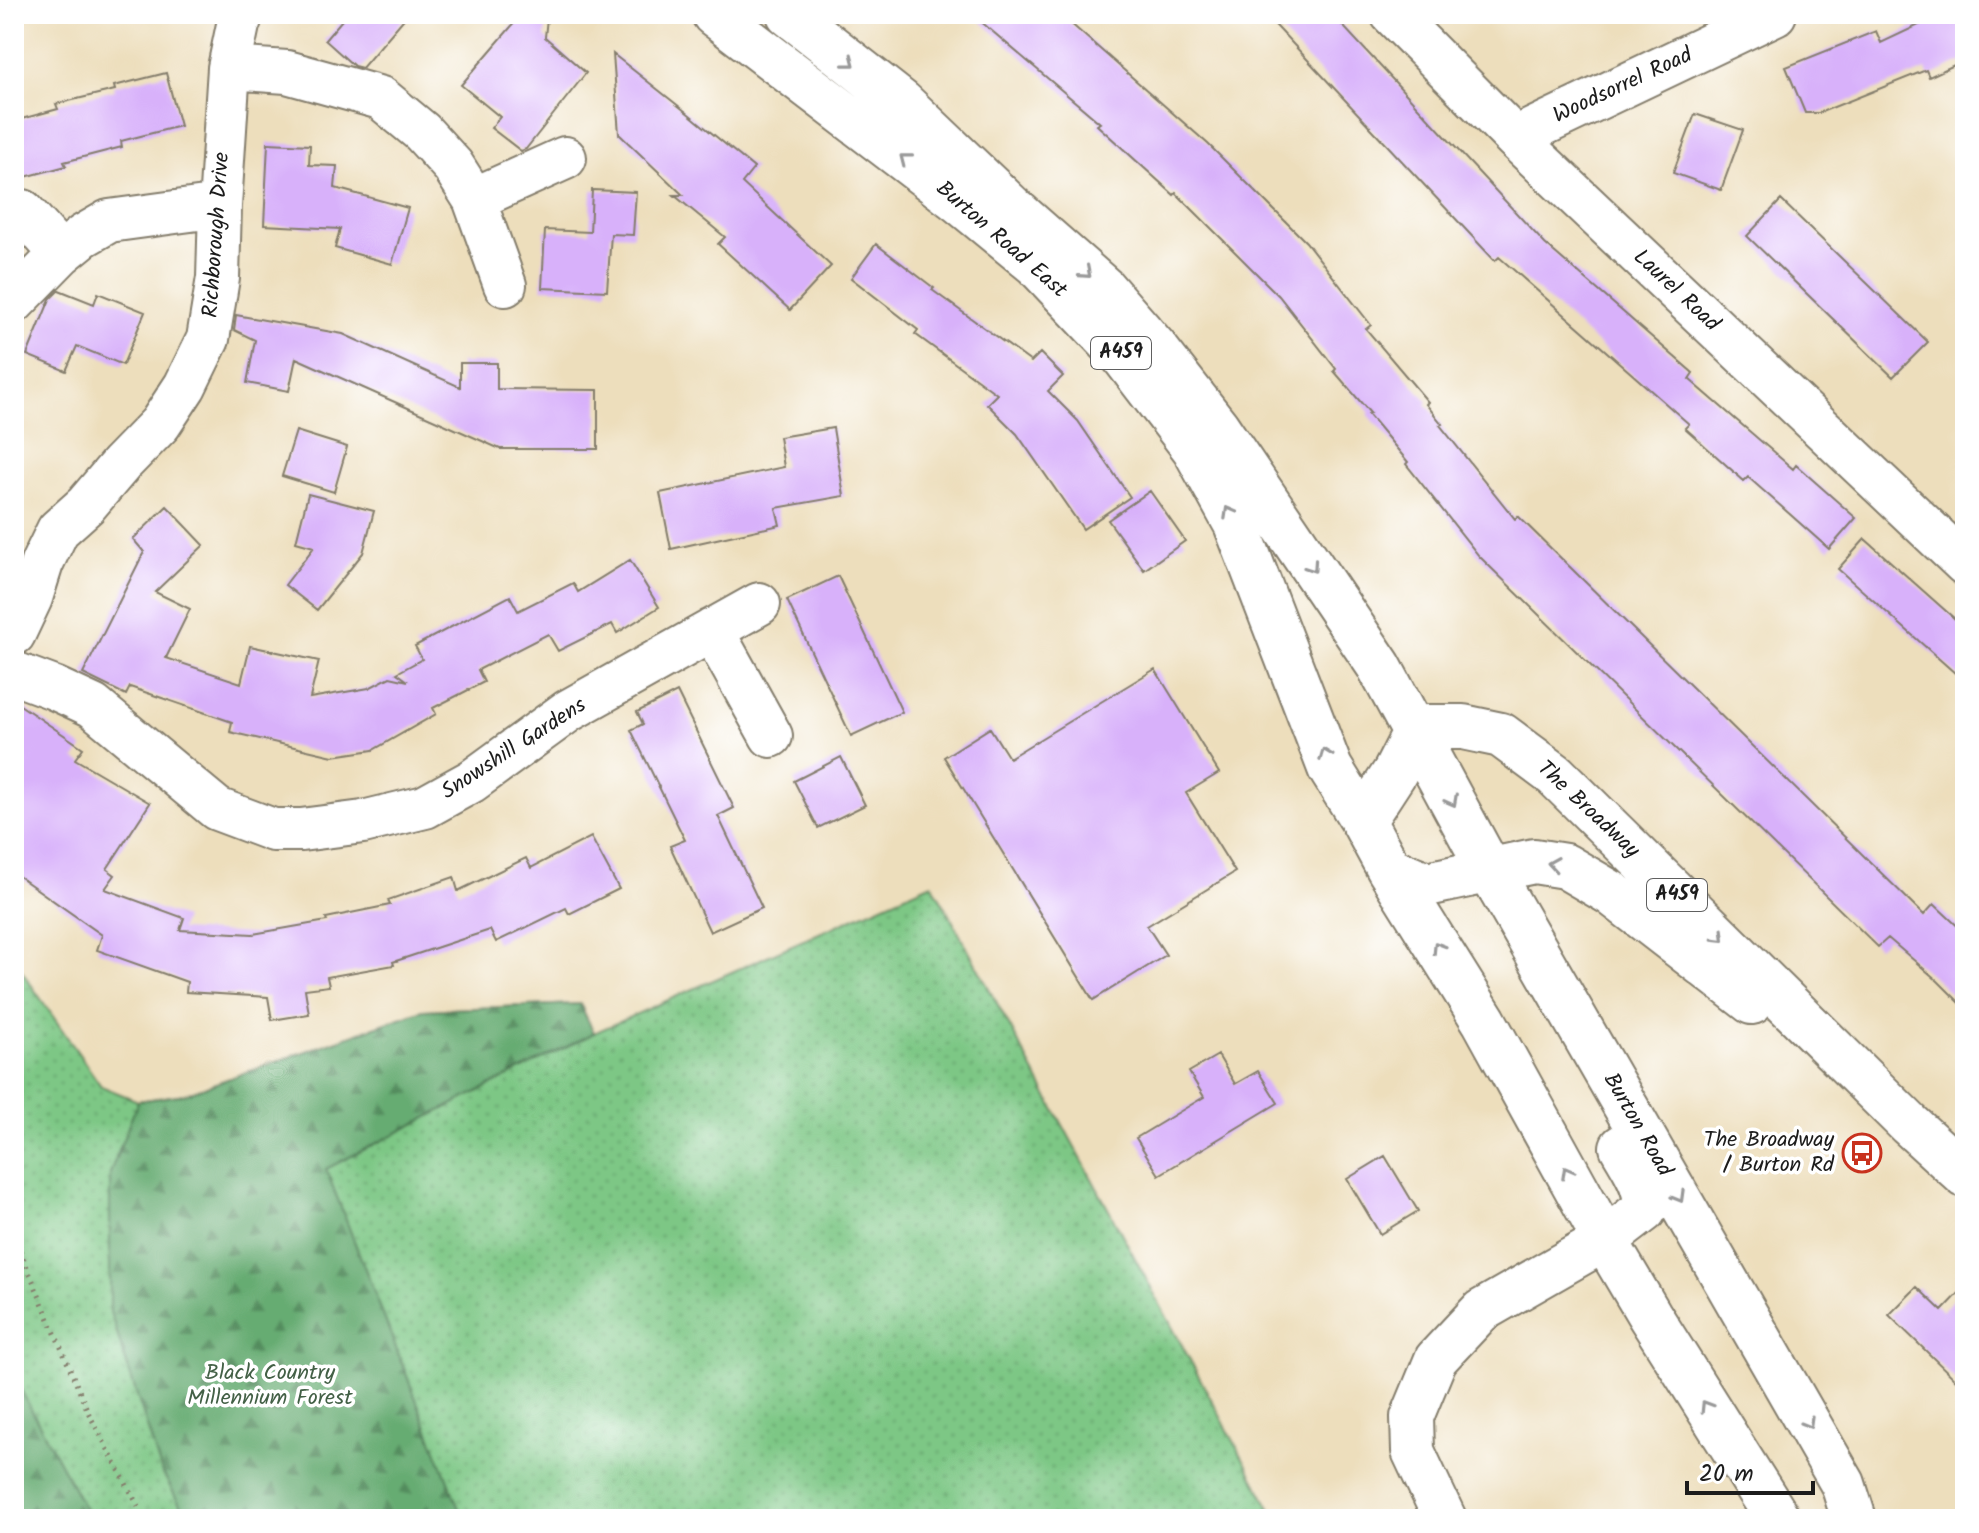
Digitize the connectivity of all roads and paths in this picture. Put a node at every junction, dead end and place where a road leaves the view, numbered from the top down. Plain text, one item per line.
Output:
1 (242, 14) edge
2 (714, 14) edge
3 (789, 14) edge
4 (1392, 14) edge
5 (1775, 14) edge
6 (229, 68) junction
7 (1515, 138) junction
8 (565, 158) dead end
9 (474, 199) junction
10 (220, 206) junction
11 (23, 211) dead end
12 (61, 254) junction
13 (505, 285) dead end
14 (14, 302) edge
15 (1965, 564) edge
16 (759, 604) dead end
17 (712, 630) junction
18 (14, 634) edge
19 (14, 673) edge
20 (1415, 733) junction
21 (771, 736) dead end
22 (1363, 821) junction
23 (1389, 869) junction
24 (1490, 871) junction
25 (1554, 981) junction
26 (1909, 1124) junction
27 (1965, 1175) edge
28 (14, 1236) edge
29 (1605, 1240) junction
30 (145, 1519) edge
31 (1445, 1519) edge
32 (1778, 1519) edge
33 (1854, 1519) edge

1 - 6 street, Richborough Drive
22 -> 2 main road, Burton Road East / A459
3 -> 20 main road, Burton Road East / A459
4 - 7 street, Laurel Road
5 - 7 street, Woodsorrel Road
6 - 9 street
6 - 10 street, Richborough Drive
7 - 15 street, Laurel Road
8 - 9 street
9 - 13 street
10 - 12 street
10 - 18 street, Richborough Drive
11 - 12 street
12 - 14 street
16 - 17 street, Snowshill Gardens
17 - 19 street, Snowshill Gardens
17 - 21 street
20 - 22 main road
20 -> 24 main road, Burton Road
20 -> 26 main road, The Broadway / A459
22 - 23 main road, Burton Road East / A459
23 - 24 main road, The Broadway / A459
29 -> 23 main road
24 - 25 main road, Burton Road
26 -> 24 main road, The Broadway / A459
25 - 29 main road
25 -> 33 main road, Burton Road
26 - 27 main road, The Broadway / A459
28 - 30 path
29 - 31 street
32 -> 29 main road

